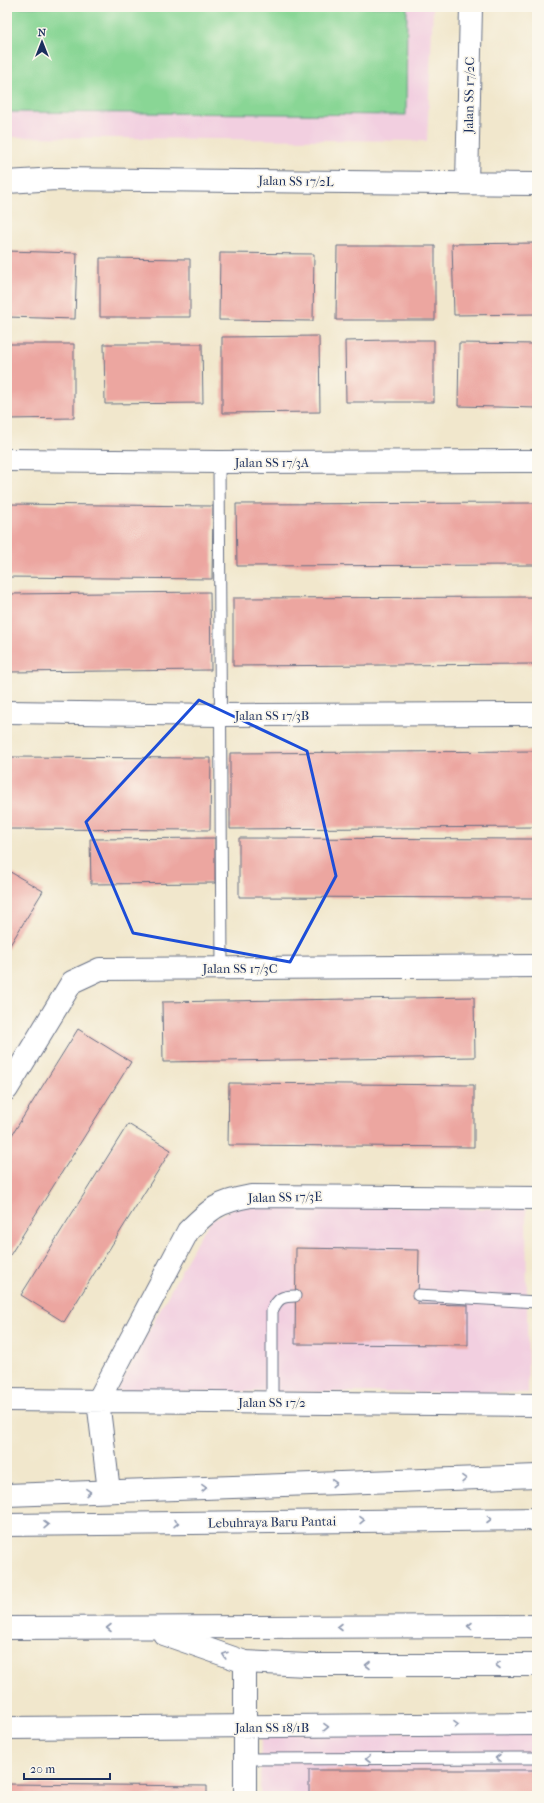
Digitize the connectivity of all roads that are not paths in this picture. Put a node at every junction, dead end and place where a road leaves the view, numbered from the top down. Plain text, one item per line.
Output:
1 (471, 7) edge
2 (7, 182) edge
3 (467, 183) junction
4 (537, 184) edge
5 (7, 460) edge
6 (537, 461) edge
7 (219, 462) junction
8 (7, 712) edge
9 (537, 714) edge
10 (220, 715) junction
11 (537, 966) edge
12 (222, 968) junction
13 (537, 972) edge
14 (7, 1089) edge
15 (537, 1198) edge
16 (418, 1295) dead end
17 (295, 1296) dead end
18 (537, 1302) edge
19 (7, 1400) edge
20 (98, 1401) junction
21 (272, 1402) junction
22 (537, 1405) edge
23 (537, 1476) edge
24 (109, 1491) junction
25 (7, 1495) edge
26 (537, 1519) edge
27 (7, 1525) edge
28 (537, 1626) edge
29 (7, 1628) edge
30 (148, 1628) junction
31 (245, 1662) junction
32 (537, 1664) edge
33 (537, 1724) edge
34 (245, 1727) junction
35 (7, 1728) edge
36 (537, 1758) edge
37 (245, 1759) junction
38 (245, 1796) edge

1 - 3 main road, Jalan SS 17/2C
2 - 3 main road, Jalan SS 17/2L
3 - 4 main road, Jalan SS 17/2L
5 - 7 main road, Jalan SS 17/3A
6 - 7 main road, Jalan SS 17/3A
7 - 10 lane
8 - 10 main road, Jalan SS 17/3B
9 - 10 main road, Jalan SS 17/3B
10 - 12 lane
11 - 12 main road, Jalan SS 17/3C
11 - 13 main road
12 - 14 main road, Jalan SS 17/3C
15 - 20 main road, Jalan SS 17/3E
16 - 18 lane
17 - 21 lane
19 - 20 main road, Jalan SS 17/2
20 - 21 main road, Jalan SS 17/2
20 - 24 main road
21 - 22 main road, Jalan SS 17/2
24 -> 23 main road
25 -> 24 main road
27 -> 26 main road, Lebuhraya Baru Pantai
28 -> 30 main road
30 -> 29 main road
31 -> 30 main road
32 -> 31 main road
31 - 34 main road
34 -> 33 main road, Jalan SS 18/1B
34 - 35 main road, Jalan SS 18/1B
34 - 37 main road
36 -> 37 lane
37 - 38 main road

